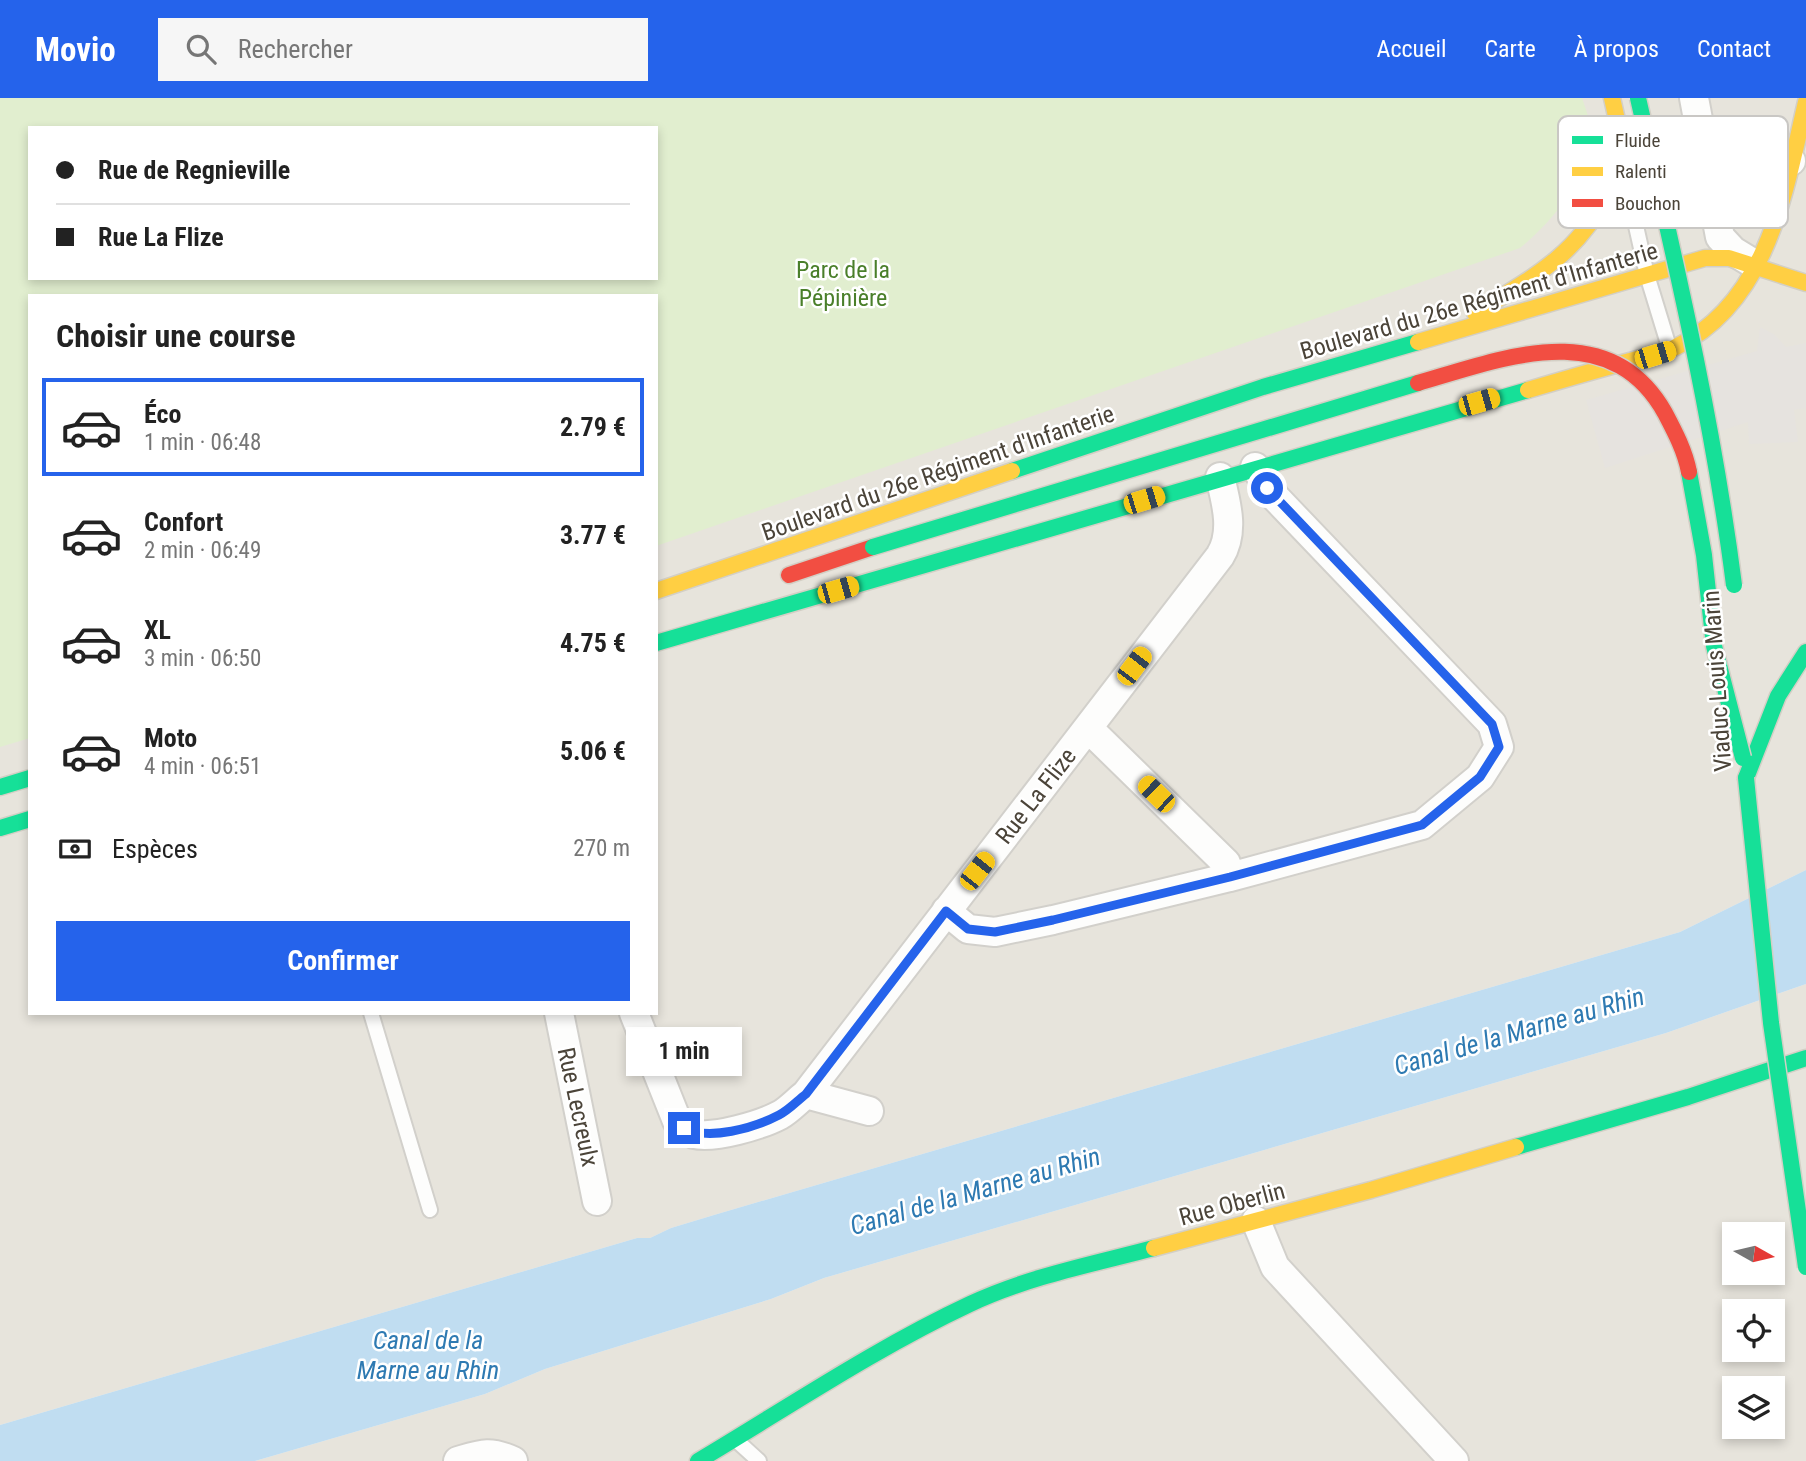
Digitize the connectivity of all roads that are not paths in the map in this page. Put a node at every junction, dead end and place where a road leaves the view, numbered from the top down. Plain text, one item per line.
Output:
1 (1612, 98) edge
2 (1638, 98) edge
3 (1694, 98) edge
4 (1806, 102) edge
5 (1616, 116) edge
6 (1642, 116) edge
7 (1697, 116) edge
8 (1788, 161) edge
9 (1791, 161) junction
10 (1788, 171) edge
11 (1587, 228) edge
12 (1637, 228) edge
13 (1667, 228) edge
14 (1718, 228) edge
15 (1770, 228) edge
16 (1756, 265) junction
17 (1647, 275) junction
18 (1806, 283) edge
19 (1435, 338) junction
20 (1670, 350) junction
21 (1255, 467) junction
22 (1220, 477) junction
23 (769, 582) dead end
24 (658, 591) edge
25 (1736, 605) dead end
26 (658, 642) edge
27 (1806, 652) edge
28 (1741, 682) dead end
29 (1088, 728) junction
30 (1743, 758) junction
31 (1746, 778) junction
32 (28, 779) edge
33 (0, 787) edge
34 (28, 820) edge
35 (0, 828) edge
36 (1230, 877) junction
37 (946, 911) junction
38 (372, 1015) edge
39 (559, 1015) edge
40 (635, 1015) edge
41 (1806, 1058) edge
42 (806, 1094) junction
43 (869, 1111) dead end
44 (597, 1201) dead end
45 (430, 1210) dead end
46 (1256, 1222) junction
47 (1806, 1267) edge
48 (736, 1439) junction
49 (458, 1461) edge
50 (513, 1461) edge
51 (698, 1461) edge
52 (759, 1461) edge
53 (1454, 1461) edge

1 - 5 main road
2 - 6 main road, Viaduc Louis Marin, bridge
3 - 7 street
4 - 9 main road
8 - 9 street
9 - 10 main road
11 - 19 main road
12 - 17 lane
13 - 25 main road, Viaduc Louis Marin, bridge
14 - 16 street
15 - 16 main road
16 - 17 main road, Boulevard du 26e Régiment d'Infanterie
16 - 18 main road, Boulevard du 26e Régiment d'Infanterie
16 - 20 main road
17 - 19 main road, Boulevard du 26e Régiment d'Infanterie
17 - 20 lane
19 - 24 main road, Boulevard du 26e Régiment d'Infanterie
20 - 21 main road
21 - 22 main road
21 - 36 street
22 - 26 main road
22 - 29 street, Rue La Flize
23 - 30 main road, bridge
27 - 31 main road
28 - 30 main road, Viaduc Louis Marin, bridge
29 - 36 street
29 - 37 street, Rue La Flize
30 - 31 main road, Viaduc Louis Marin, bridge
31 - 47 main road, Viaduc Louis Marin, bridge
32 - 33 main road
34 - 35 main road
36 - 37 street
37 - 42 street, Rue La Flize
38 - 45 lane
39 - 44 street, Rue Lecreulx
40 - 42 street, Rue La Flize
41 - 46 main road, Rue Oberlin
42 - 43 street
46 - 48 main road, Rue Oberlin
46 - 53 street
48 - 51 main road, Rue Oberlin
48 - 52 lane
49 - 50 street

